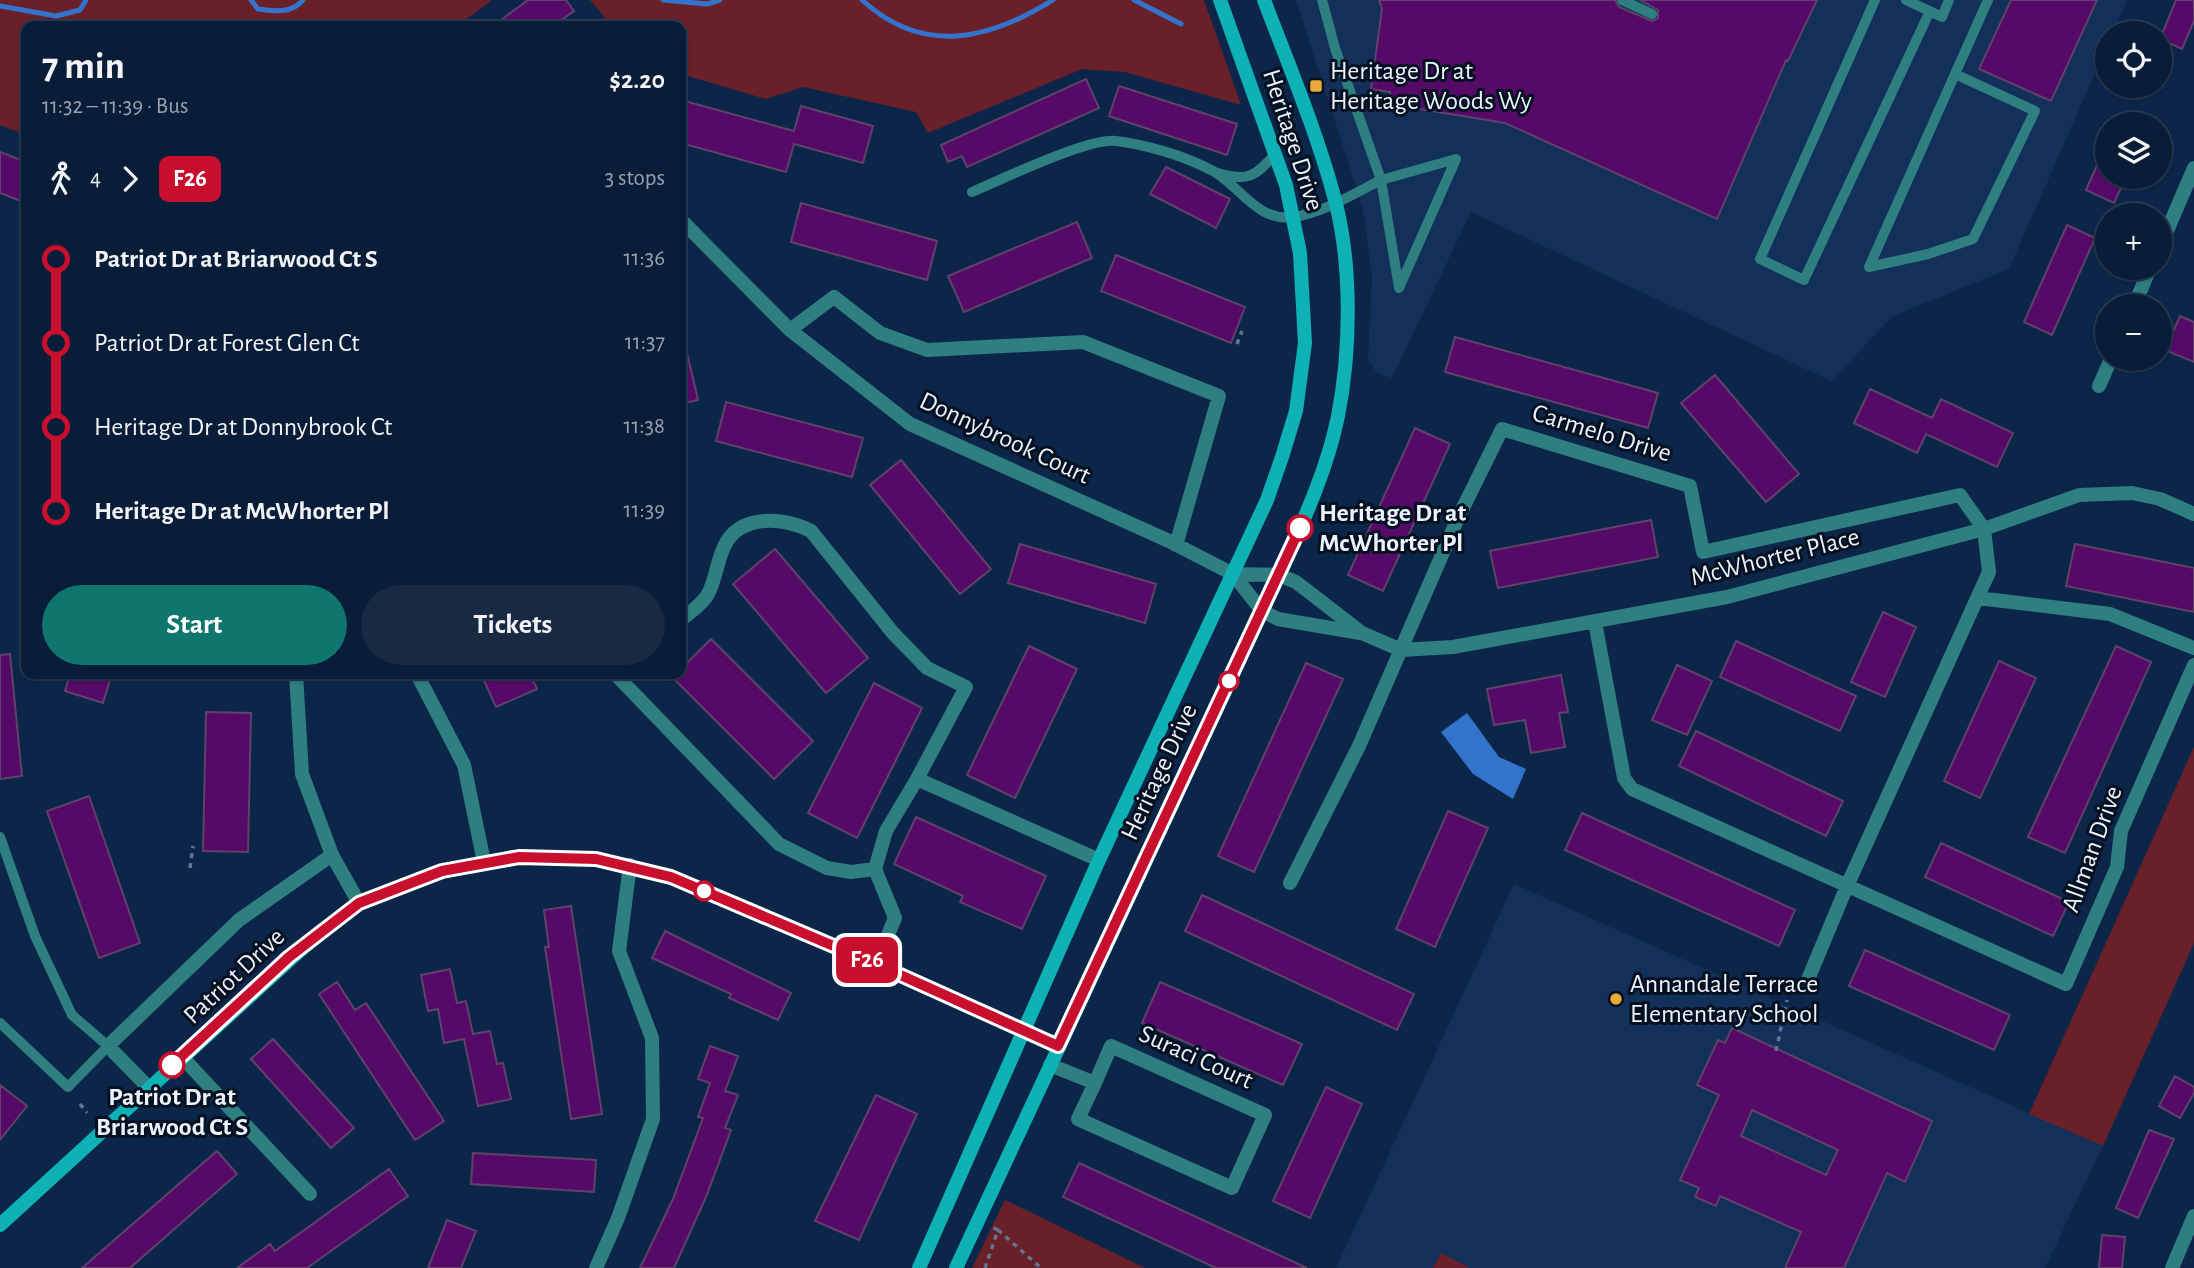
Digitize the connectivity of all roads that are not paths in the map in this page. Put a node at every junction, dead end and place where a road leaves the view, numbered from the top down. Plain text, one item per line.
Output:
1 (1220, 0) edge
2 (1264, 0) edge
3 (1322, 0) edge
4 (1622, 0) edge
5 (1875, 0) edge
6 (1906, 0) edge
7 (1949, 0) edge
8 (1988, 0) edge
9 (1930, 11) junction
10 (1652, 14) dead end
11 (1955, 74) junction
12 (1275, 154) junction
13 (2194, 168) edge
14 (1214, 171) junction
15 (1381, 180) junction
16 (972, 192) dead end
17 (1335, 202) junction
18 (1294, 217) junction
19 (2172, 219) edge
20 (686, 225) edge
21 (790, 330) junction
22 (2106, 371) edge
23 (2099, 386) dead end
24 (2194, 514) edge
25 (1984, 529) junction
26 (1177, 545) junction
27 (1233, 574) junction
28 (1279, 575) junction
29 (1978, 597) junction
30 (1262, 611) junction
31 (686, 616) edge
32 (1595, 622) junction
33 (1362, 633) junction
34 (2194, 648) edge
35 (1401, 650) junction
36 (2194, 665) edge
37 (296, 679) edge
38 (420, 679) edge
39 (622, 679) edge
40 (917, 779) junction
41 (0, 837) edge
42 (332, 855) junction
43 (1099, 860) junction
44 (484, 862) junction
45 (629, 865) junction
46 (875, 869) junction
47 (1290, 883) dead end
48 (1847, 886) junction
49 (359, 903) junction
50 (876, 964) junction
51 (1809, 977) dead end
52 (0, 1023) edge
53 (1024, 1033) junction
54 (108, 1046) junction
55 (1058, 1046) junction
56 (182, 1057) junction
57 (1049, 1065) junction
58 (1095, 1083) junction
59 (148, 1087) junction
60 (310, 1194) dead end
61 (2194, 1216) edge
62 (0, 1225) edge
63 (596, 1268) edge
64 (919, 1268) edge
65 (956, 1268) edge
66 (2172, 1268) edge

1 - 12 street, Heritage Drive
2 - 17 street, Heritage Drive
3 - 15 lane
4 - 10 lane
5 - 9 lane
6 - 9 lane
7 - 9 lane
8 - 11 lane
11 - 11 lane
12 - 14 lane
12 - 18 street, Heritage Drive
13 - 19 street
14 - 16 lane
14 - 18 lane
15 - 15 lane
15 - 17 lane
17 - 18 lane
17 - 28 street, Heritage Drive
18 - 27 street, Heritage Drive
20 - 21 street, Donnybrook Court
21 - 26 street, Donnybrook Court
21 - 26 street, Donnybrook Court
22 - 23 street
24 - 25 street, McWhorter Place
25 - 29 street
25 - 32 street, McWhorter Place
25 - 35 street, Carmelo Drive
26 - 27 street, Donnybrook Court
27 - 28 street, McWhorter Place
27 - 30 street
27 - 43 street, Heritage Drive
28 - 30 street, Heritage Drive
28 - 33 street, McWhorter Place
29 - 34 street
29 - 48 street
30 - 33 street, McWhorter Place
30 - 55 street, Heritage Drive
31 - 40 street
32 - 35 street, McWhorter Place
32 - 48 street, Allman Drive
33 - 35 street, McWhorter Place
35 - 47 street, Carmelo Drive
36 - 48 street, Allman Drive
37 - 42 street
38 - 44 street
39 - 46 street
40 - 43 street
40 - 46 street
41 - 54 lane
42 - 49 street
42 - 54 street
43 - 53 street, Heritage Drive
44 - 45 street, Patriot Drive
44 - 49 street, Patriot Drive
45 - 50 street, Patriot Drive
45 - 63 street
46 - 50 street
48 - 51 street
49 - 56 street, Patriot Drive
50 - 53 street, Patriot Drive
52 - 54 lane
53 - 55 street, Patriot Drive
53 - 64 street, Heritage Drive
54 - 59 street
55 - 57 street, Heritage Drive
56 - 59 street, Patriot Drive
56 - 60 street
57 - 58 street
57 - 65 street, Heritage Drive
58 - 58 street, Suraci Court
59 - 62 street, Patriot Drive
61 - 66 street

